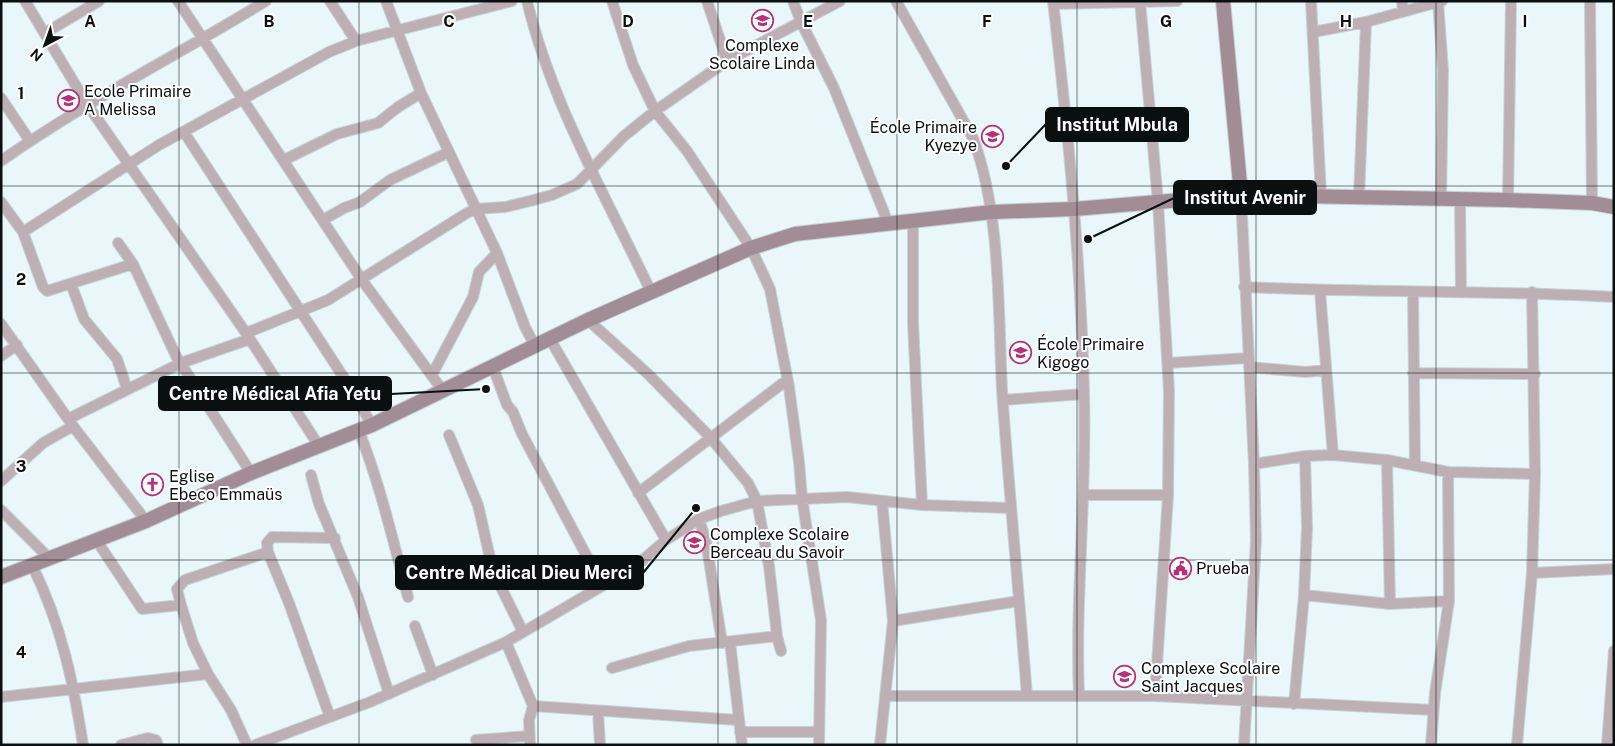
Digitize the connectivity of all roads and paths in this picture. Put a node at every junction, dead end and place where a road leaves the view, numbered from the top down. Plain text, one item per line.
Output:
1 (25, 1) edge
2 (178, 1) edge
3 (266, 1) edge
4 (330, 1) edge
5 (386, 1) edge
6 (512, 1) edge
7 (527, 1) edge
8 (612, 1) edge
9 (707, 1) edge
10 (793, 1) edge
11 (840, 1) edge
12 (896, 1) edge
13 (1177, 1) edge
14 (1222, 1) edge
15 (1311, 1) edge
16 (1510, 1) edge
17 (1590, 1) edge
18 (96, 2) edge
19 (1140, 2) edge
20 (1440, 2) edge
21 (1054, 3) edge
22 (1403, 7) edge
23 (801, 22) junction
24 (1366, 22) junction
25 (397, 31) junction
26 (45, 32) junction
27 (1313, 32) junction
28 (204, 39) junction
29 (356, 41) junction
30 (727, 61) junction
31 (421, 93) junction
32 (1, 98) edge
33 (243, 98) junction
34 (87, 104) junction
35 (655, 111) junction
36 (184, 132) junction
37 (30, 141) junction
38 (449, 152) junction
39 (284, 160) junction
40 (1, 161) edge
41 (127, 164) junction
42 (591, 170) junction
43 (1241, 195) junction
44 (1321, 195) junction
45 (1358, 197) junction
46 (1441, 200) junction
47 (1460, 200) junction
48 (1508, 200) junction
49 (1, 202) edge
50 (1158, 202) junction
51 (1592, 203) junction
52 (1614, 207) edge
53 (476, 209) junction
54 (1074, 209) junction
55 (992, 212) junction
56 (323, 220) junction
57 (913, 222) junction
58 (889, 225) junction
59 (23, 232) junction
60 (118, 243) dead end
61 (751, 248) junction
62 (497, 253) junction
63 (132, 264) junction
64 (362, 280) junction
65 (71, 284) junction
66 (1244, 287) junction
67 (1320, 291) junction
68 (651, 292) junction
69 (1461, 292) junction
70 (1532, 292) junction
71 (1413, 293) junction
72 (1614, 297) edge
73 (299, 310) junction
74 (588, 320) junction
75 (1, 324) edge
76 (248, 336) junction
77 (550, 339) junction
78 (17, 345) junction
79 (535, 346) junction
80 (1, 356) edge
81 (1249, 362) junction
82 (1168, 363) junction
83 (181, 364) junction
84 (493, 367) junction
85 (1326, 370) junction
86 (1413, 373) junction
87 (432, 374) junction
88 (1535, 374) junction
89 (787, 380) junction
90 (126, 389) junction
91 (443, 391) junction
92 (1084, 394) junction
93 (1003, 400) junction
94 (71, 422) junction
95 (365, 428) junction
96 (449, 435) dead end
97 (710, 437) junction
98 (319, 446) junction
99 (1332, 455) junction
100 (1305, 456) junction
101 (1387, 460) junction
102 (1254, 464) junction
103 (1415, 464) junction
104 (1448, 472) junction
105 (251, 473) junction
106 (1535, 474) junction
107 (311, 475) dead end
108 (1, 481) edge
109 (638, 493) junction
110 (1084, 495) junction
111 (1168, 495) junction
112 (802, 498) junction
113 (757, 500) junction
114 (882, 501) junction
115 (922, 505) junction
116 (1010, 508) junction
117 (1, 510) edge
118 (699, 519) junction
119 (146, 521) junction
120 (335, 538) junction
121 (666, 540) junction
122 (97, 541) junction
123 (268, 552) junction
124 (49, 558) junction
125 (32, 565) junction
126 (1614, 569) edge
127 (1532, 573) junction
128 (1, 577) edge
129 (602, 585) junction
130 (1304, 595) junction
131 (408, 597) dead end
132 (1019, 601) junction
133 (1449, 601) junction
134 (1390, 604) junction
135 (181, 605) junction
136 (893, 621) junction
137 (415, 626) dead end
138 (523, 632) junction
139 (776, 636) junction
140 (506, 642) junction
141 (726, 642) junction
142 (1614, 651) edge
143 (781, 652) dead end
144 (612, 668) dead end
145 (208, 674) junction
146 (433, 675) junction
147 (74, 688) junction
148 (389, 694) junction
149 (885, 696) junction
150 (1027, 696) junction
151 (1079, 696) junction
152 (1155, 696) junction
153 (1, 697) edge
154 (1245, 702) junction
155 (1294, 704) junction
156 (533, 706) junction
157 (1433, 710) junction
158 (598, 711) junction
159 (330, 717) junction
160 (738, 720) junction
161 (740, 732) junction
162 (819, 732) junction
163 (476, 740) dead end
164 (530, 740) edge
165 (83, 745) edge
166 (121, 745) edge
167 (158, 745) edge
168 (247, 745) edge
169 (255, 745) edge
170 (600, 745) edge
171 (742, 745) edge
172 (819, 745) edge
173 (880, 745) edge
174 (1244, 745) edge
175 (1431, 745) edge
176 (1518, 745) edge
177 (1607, 745) edge

1 - 26 street
2 - 28 street
3 - 28 street
4 - 29 street
5 - 25 street
6 - 25 street
7 - 42 street
8 - 35 street
9 - 30 street
10 - 23 street
11 - 23 street
12 - 55 street
13 - 19 street
14 - 43 street
15 - 27 street
16 - 48 street
17 - 51 street
18 - 26 street
19 - 21 street
19 - 50 street
20 - 22 street
20 - 46 street
21 - 54 street
22 - 24 street
23 - 30 street
23 - 58 street
24 - 27 street
24 - 45 street
25 - 29 street
25 - 31 street
26 - 34 street
27 - 44 street
28 - 33 street
28 - 34 street
29 - 33 street
30 - 35 street
31 - 38 street
31 - 39 street
32 - 37 street
33 - 36 street
33 - 39 street
34 - 37 street
34 - 41 street
35 - 42 street
35 - 61 street
36 - 41 street
36 - 73 street
37 - 40 street
38 - 53 street
38 - 56 street
39 - 56 street
41 - 59 street
41 - 76 street
42 - 53 street
42 - 68 street
43 - 44 street
43 - 50 street
43 - 66 street
44 - 45 street
45 - 46 street
46 - 47 street
47 - 48 street
47 - 69 street
48 - 51 street
49 - 59 street
50 - 54 street
50 - 82 street
51 - 52 street
53 - 62 street
53 - 64 street
54 - 55 street
54 - 92 street
55 - 57 street
55 - 93 street
56 - 64 street
57 - 58 street
57 - 115 street
58 - 61 street
59 - 65 street
60 - 63 street
61 - 68 street
61 - 89 street
62 - 79 street
62 - 87 street
63 - 65 street
63 - 83 street
64 - 73 street
64 - 87 street
65 - 90 street
66 - 67 street
66 - 81 street
67 - 71 street
67 - 85 street
68 - 74 street
69 - 70 street
69 - 71 street
70 - 72 street
70 - 88 street
71 - 86 street
73 - 76 street
73 - 95 street
74 - 77 street
74 - 97 street
75 - 78 street
76 - 83 street
76 - 98 street
77 - 79 street
77 - 109 street
78 - 80 street
78 - 94 street
79 - 84 street
81 - 82 street
81 - 85 street
81 - 102 street
82 - 111 street
83 - 90 street
83 - 105 street
84 - 91 street
84 - 129 street
85 - 99 street
86 - 88 street
86 - 103 street
87 - 91 street
88 - 106 street
89 - 97 street
89 - 112 street
90 - 94 street
91 - 95 street
92 - 93 street
92 - 110 street
93 - 116 street
94 - 108 street
94 - 119 street
95 - 98 street
95 - 131 street
96 - 138 street
97 - 109 street
97 - 113 street
98 - 105 street
99 - 100 street
99 - 101 street
100 - 102 street
100 - 130 street
101 - 103 street
101 - 134 street
102 - 154 street
103 - 104 street
104 - 106 street
104 - 133 street
105 - 119 street
106 - 127 street
107 - 120 street
109 - 121 street
110 - 111 street
110 - 151 street
111 - 152 street
112 - 113 street
112 - 114 street
112 - 162 street
113 - 118 street
113 - 139 street
114 - 115 street
114 - 136 street
115 - 116 street
116 - 132 street
117 - 124 street
118 - 121 street
118 - 141 street
119 - 122 street
120 - 123 street
120 - 148 street
121 - 129 street
122 - 124 street
122 - 135 street
123 - 135 street
123 - 159 street
124 - 125 street
125 - 128 street
125 - 147 street
126 - 127 street
127 - 176 street
129 - 138 street
130 - 134 street
130 - 155 street
132 - 136 street
132 - 150 street
133 - 134 street
133 - 157 street
135 - 145 street
136 - 149 street
137 - 146 street
138 - 140 street
139 - 141 street
139 - 143 street
140 - 146 street
140 - 156 street
141 - 144 street
141 - 160 street
142 - 177 street
145 - 147 street
145 - 168 street
146 - 148 street
147 - 153 street
147 - 165 street
148 - 159 street
149 - 150 street
149 - 173 street
150 - 151 street
151 - 152 street
152 - 154 street
154 - 155 street
154 - 174 street
155 - 157 street
156 - 158 street
156 - 164 street
157 - 175 street
158 - 160 street
158 - 170 street
159 - 169 street
160 - 161 street
161 - 162 street
161 - 171 street
162 - 172 street
163 - 164 street
166 - 167 street

